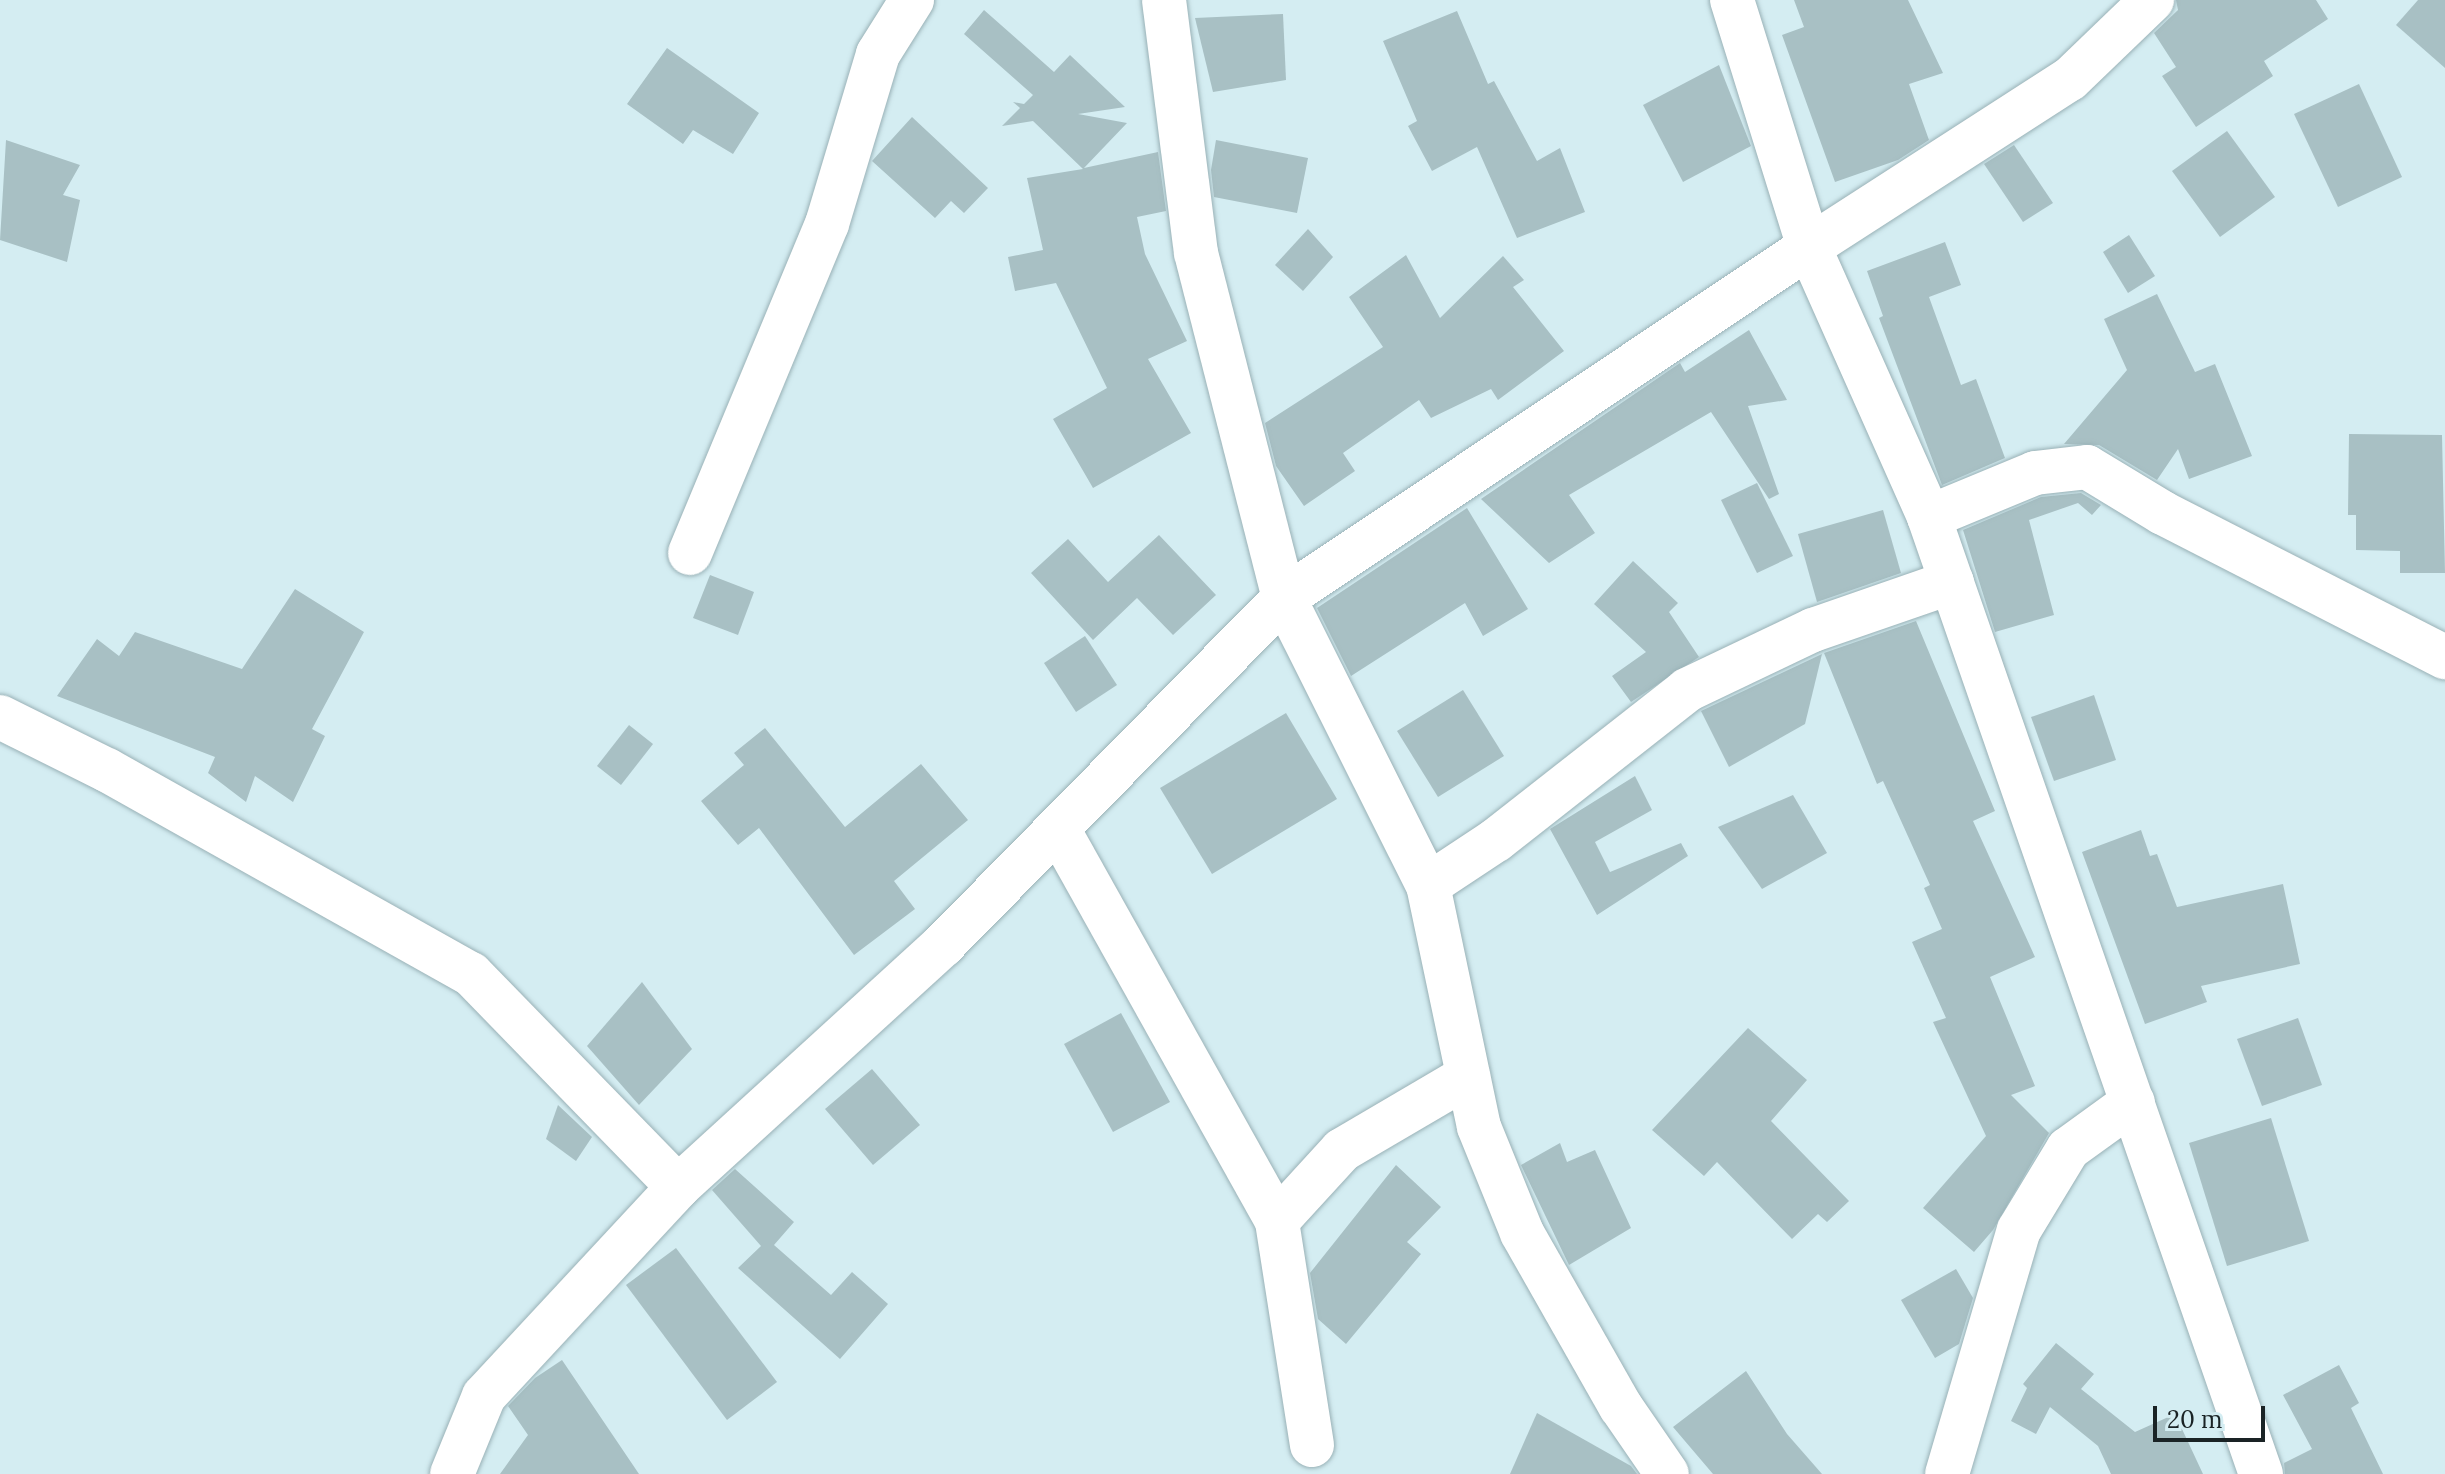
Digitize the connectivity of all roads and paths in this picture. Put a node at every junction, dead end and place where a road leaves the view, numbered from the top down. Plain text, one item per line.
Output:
1 (912, 0) edge
2 (1164, 0) edge
3 (1732, 0) edge
4 (2152, 0) edge
5 (1809, 247) junction
6 (1929, 517) junction
7 (690, 553) dead end
8 (1952, 582) junction
9 (1284, 598) junction
10 (2445, 657) edge
11 (0, 717) edge
12 (1058, 829) junction
13 (1428, 885) junction
14 (1468, 1076) junction
15 (2133, 1102) junction
16 (678, 1187) junction
17 (1277, 1221) junction
18 (1312, 1445) dead end
19 (452, 1474) edge
20 (1667, 1474) edge
21 (1947, 1474) edge
22 (2261, 1474) edge

1 - 7 street
2 - 9 street
3 - 5 street
4 - 5 street
5 - 6 street
5 - 9 street
6 - 8 street
6 - 10 street
8 - 13 street
8 - 15 street
9 - 12 street
9 - 13 street
11 - 16 street
12 - 16 street
12 - 17 street
13 - 14 street
14 - 17 street
14 - 20 street
15 - 21 street
15 - 22 street
16 - 19 street
17 - 18 street

